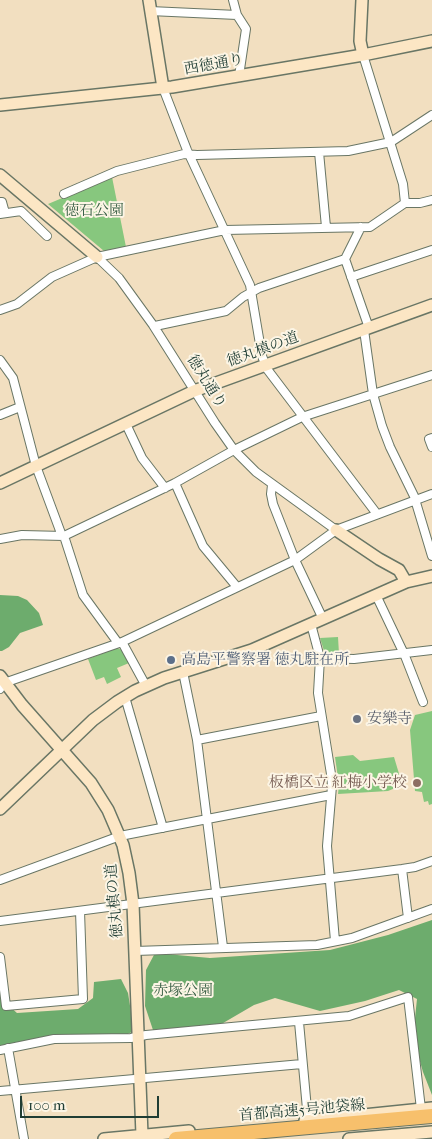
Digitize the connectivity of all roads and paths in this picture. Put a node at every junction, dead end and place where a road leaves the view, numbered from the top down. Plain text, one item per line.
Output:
1 (233, 0) edge
2 (362, 0) edge
3 (149, 6) edge
4 (237, 16) junction
5 (432, 41) edge
6 (363, 55) junction
7 (239, 76) junction
8 (164, 88) junction
9 (0, 105) edge
10 (432, 115) edge
11 (391, 142) junction
12 (319, 152) junction
13 (190, 154) junction
14 (0, 176) edge
15 (64, 194) dead end
16 (432, 200) edge
17 (0, 202) edge
18 (405, 204) junction
19 (2, 214) edge
20 (326, 227) junction
21 (361, 227) junction
22 (225, 230) junction
23 (48, 236) dead end
24 (432, 250) edge
25 (97, 257) junction
26 (345, 259) junction
27 (352, 277) junction
28 (252, 292) junction
29 (432, 305) edge
30 (0, 310) edge
31 (154, 326) junction
32 (367, 329) junction
33 (0, 360) edge
34 (265, 365) junction
35 (432, 375) edge
36 (194, 391) junction
37 (373, 394) junction
38 (20, 407) junction
39 (0, 415) edge
40 (302, 417) junction
41 (126, 424) junction
42 (432, 438) edge
43 (432, 447) edge
44 (234, 450) junction
45 (36, 466) junction
46 (0, 483) edge
47 (176, 483) junction
48 (272, 485) junction
49 (165, 488) junction
50 (432, 494) edge
51 (416, 500) junction
52 (377, 514) junction
53 (336, 530) junction
54 (63, 536) junction
55 (0, 539) edge
56 (432, 556) edge
57 (295, 560) junction
58 (432, 576) edge
59 (406, 582) junction
60 (237, 587) junction
61 (376, 595) junction
62 (322, 619) junction
63 (311, 624) junction
64 (120, 642) junction
65 (432, 650) edge
66 (403, 654) junction
67 (320, 658) junction
68 (183, 672) junction
69 (2, 683) edge
70 (146, 686) junction
71 (125, 696) junction
72 (423, 702) dead end
73 (321, 716) junction
74 (197, 740) junction
75 (62, 750) junction
76 (331, 795) junction
77 (0, 809) edge
78 (207, 820) junction
79 (163, 828) junction
80 (120, 836) junction
81 (432, 861) edge
82 (402, 869) junction
83 (330, 878) junction
84 (0, 880) edge
85 (216, 893) junction
86 (133, 904) junction
87 (432, 910) edge
88 (80, 911) junction
89 (408, 918) junction
90 (0, 921) edge
91 (335, 941) junction
92 (223, 947) junction
93 (135, 951) junction
94 (0, 957) edge
95 (2, 982) edge
96 (299, 1022) junction
97 (138, 1036) junction
98 (4, 1049) edge
99 (302, 1064) junction
100 (140, 1078) junction
101 (15, 1090) junction
102 (0, 1091) edge
103 (428, 1111) edge
104 (308, 1120) junction
105 (429, 1131) edge
106 (142, 1135) junction
107 (24, 1139) edge
108 (104, 1139) edge
109 (176, 1139) edge
110 (251, 1139) edge
111 (349, 1139) edge

1 - 4 street
2 - 6 street
3 - 4 street
3 - 8 street
4 - 7 street
5 - 6 street, 西徳通り
6 - 7 street, 西徳通り
6 - 11 street
7 - 8 street, 西徳通り
8 - 9 street, 西徳通り
8 - 13 street
10 - 11 street
11 - 12 street
11 - 18 street
12 - 13 street
12 - 20 street
13 - 15 street
13 - 22 street
14 - 25 street, 徳丸通り
16 - 18 street
17 - 19 street
18 - 21 street
19 - 23 street
20 - 21 street
20 - 22 street
21 - 26 street
22 - 25 street
22 - 28 street
24 - 27 street
25 - 30 street
25 - 31 street, 徳丸通り
26 - 27 street
26 - 28 street
27 - 32 street
28 - 31 street
28 - 34 street
29 - 32 street, 徳丸槙の道
31 - 36 street, 徳丸通り
32 - 34 street, 徳丸槙の道
32 - 37 street
33 - 38 street
34 - 36 street, 徳丸槙の道
34 - 40 street
35 - 37 street
36 - 41 street, 徳丸槙の道
36 - 44 street, 徳丸通り
37 - 40 street
37 - 51 street
38 - 39 street
38 - 45 street
40 - 44 street
40 - 52 street
41 - 45 street, 徳丸槙の道
41 - 49 street
42 - 43 street
44 - 47 street
44 - 48 street, 徳丸通り
45 - 46 street, 徳丸槙の道
45 - 54 street
47 - 49 street
47 - 60 street
48 - 53 street, 徳丸通り
48 - 57 street
49 - 54 street
50 - 51 street
51 - 52 street
51 - 56 street
52 - 53 street
53 - 57 street
53 - 59 street, 徳丸通り
54 - 55 street
54 - 64 street
57 - 60 street
57 - 62 street
58 - 59 street
59 - 61 street
60 - 64 street
61 - 62 street
61 - 66 street
62 - 63 street
63 - 67 street
63 - 68 street
64 - 69 street
64 - 70 street
65 - 66 street
66 - 67 street
66 - 72 street
67 - 73 street
68 - 70 street
68 - 74 street
69 - 75 street, 徳丸槙の道
70 - 71 street
71 - 75 street
71 - 79 street
73 - 74 street
73 - 76 street
74 - 78 street
75 - 77 street
75 - 80 street, 徳丸槙の道
76 - 78 street
76 - 83 street
78 - 79 street
78 - 85 street
79 - 80 street
80 - 84 street
80 - 86 street, 徳丸槙の道
81 - 82 street
82 - 83 street
82 - 89 street
83 - 85 street
83 - 91 street
85 - 86 street
85 - 92 street
86 - 88 street
86 - 93 street, 徳丸槙の道
87 - 89 street
88 - 90 street
88 - 95 street
89 - 91 street
91 - 92 street
92 - 93 street
93 - 97 street, 徳丸槙の道
94 - 95 street
96 - 97 street
96 - 99 street
96 - 103 street
97 - 98 street
97 - 100 street, 徳丸槙の道
98 - 101 street
99 - 100 street
99 - 104 street
100 - 101 street
100 - 106 street, 徳丸槙の道
101 - 102 street
101 - 107 street
103 - 104 street
103 - 109 highway, 首都高速5号池袋線
104 - 106 street
105 - 110 highway, 首都高速5号池袋線
105 - 111 street
106 - 108 street

